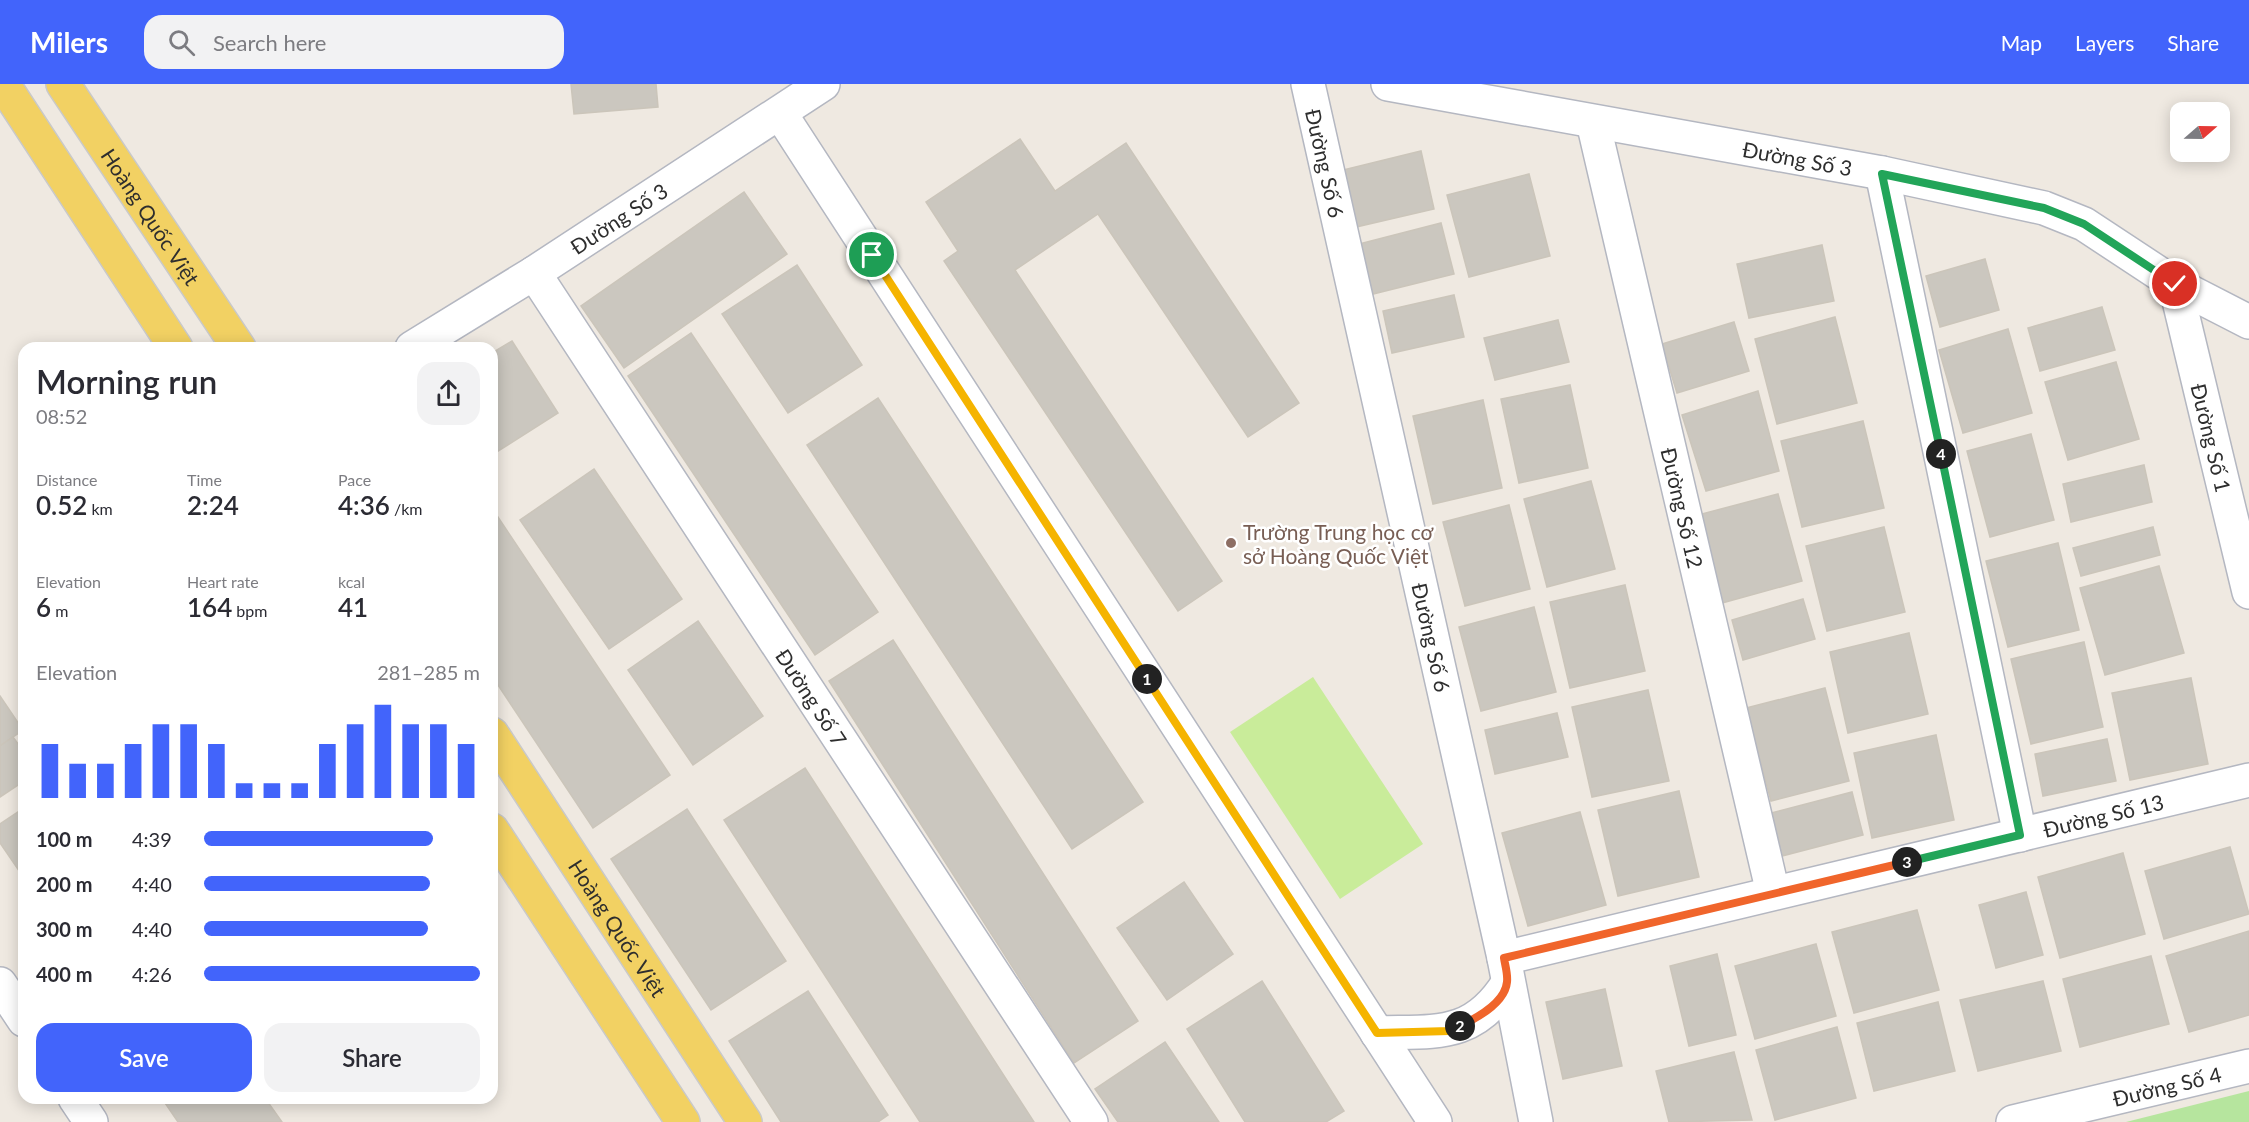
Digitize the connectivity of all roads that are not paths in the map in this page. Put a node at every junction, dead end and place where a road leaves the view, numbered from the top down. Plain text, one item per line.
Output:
1 (42, 84) edge
2 (63, 84) edge
3 (823, 84) edge
4 (1308, 84) edge
5 (1388, 84) edge
6 (6, 98) edge
7 (780, 113) junction
8 (1593, 122) junction
9 (1882, 174) junction
10 (534, 273) junction
11 (2175, 284) junction
12 (2249, 322) edge
13 (172, 342) edge
14 (235, 342) edge
15 (422, 342) edge
16 (2249, 592) edge
17 (498, 743) edge
18 (2249, 780) edge
19 (2020, 835) junction
20 (498, 839) edge
21 (1773, 893) junction
22 (1506, 970) junction
23 (0, 984) edge
24 (18, 1011) edge
25 (1377, 1033) junction
26 (2249, 1066) edge
27 (79, 1104) edge
28 (91, 1122) edge
29 (683, 1122) edge
30 (745, 1122) edge
31 (1091, 1122) edge
32 (1435, 1122) edge
33 (1536, 1122) edge
34 (2013, 1122) edge

1 - 6 main road
2 - 14 main road, Hoàng Quốc Việt
3 - 7 street, Đường Số 3
4 - 22 street, Đường Số 6
5 - 8 street, Đường Số 3
6 - 13 main road
7 - 10 street, Đường Số 3
7 - 25 street
8 - 9 street, Đường Số 3
8 - 21 street, Đường Số 12
9 - 11 street, Đường Số 3
9 - 19 street
10 - 15 street, Đường Số 3
10 - 31 street, Đường Số 7
11 - 12 street, Đường Số 3
11 - 16 street, Đường Số 1
17 - 30 main road, Hoàng Quốc Việt
18 - 19 street, Đường Số 13
19 - 21 street, Đường Số 13
20 - 29 main road
21 - 22 street, Đường Số 13
22 - 25 street
22 - 33 street, Đường Số 6
23 - 24 street
25 - 32 street
26 - 34 street, Đường Số 4
27 - 28 street

